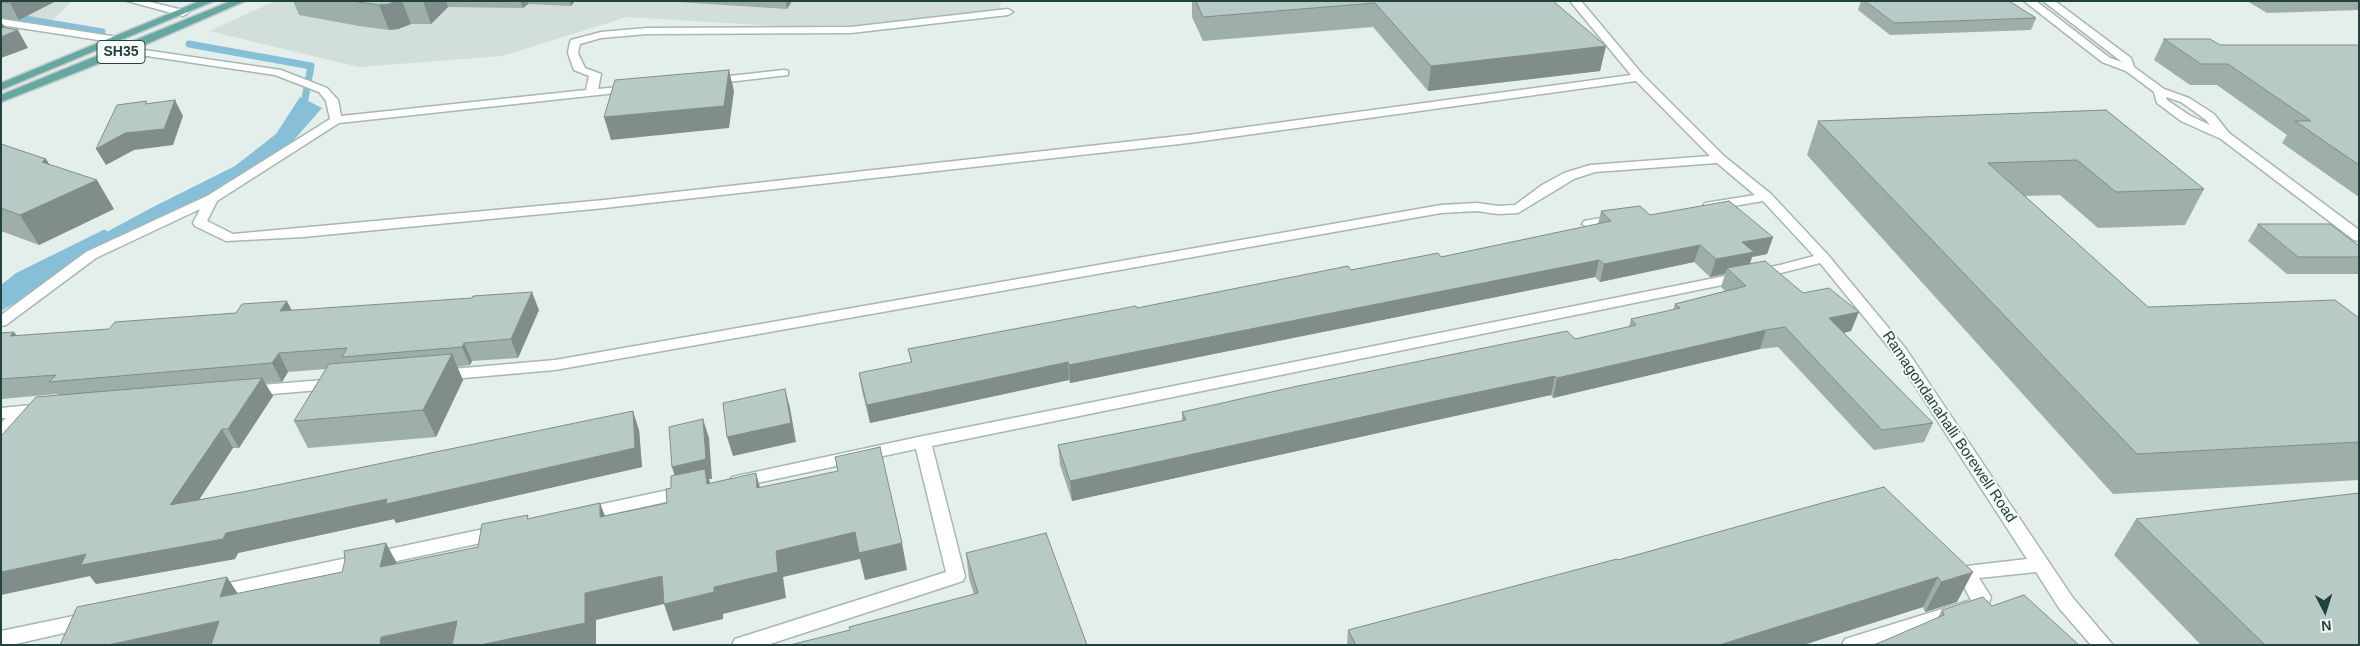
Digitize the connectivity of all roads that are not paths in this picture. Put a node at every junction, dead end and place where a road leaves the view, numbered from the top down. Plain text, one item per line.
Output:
1 (209, 1) edge
2 (240, 1) edge
3 (1575, 1) edge
4 (2029, 1) edge
5 (2048, 1) edge
6 (138, 2) edge
7 (1008, 12) dead end
8 (182, 13) junction
9 (1, 22) edge
10 (1, 31) edge
11 (118, 40) junction
12 (102, 46) junction
13 (124, 50) junction
14 (2130, 69) junction
15 (784, 73) dead end
16 (1639, 77) junction
17 (697, 82) edge
18 (1, 87) edge
19 (640, 88) edge
20 (592, 93) junction
21 (1, 99) edge
22 (336, 120) junction
23 (1720, 159) junction
24 (1766, 197) junction
25 (212, 200) junction
26 (1697, 208) edge
27 (1628, 218) edge
28 (1589, 224) edge
29 (2359, 237) edge
30 (1823, 258) junction
31 (1, 322) edge
32 (427, 376) edge
33 (348, 383) edge
34 (229, 393) edge
35 (61, 408) edge
36 (21, 411) junction
37 (1, 413) edge
38 (1, 434) edge
39 (923, 442) junction
40 (719, 485) edge
41 (700, 490) edge
42 (564, 519) edge
43 (515, 529) edge
44 (2042, 564) junction
45 (195, 598) edge
46 (108, 616) edge
47 (1, 640) edge
48 (742, 645) edge
49 (1852, 645) edge
50 (2103, 645) edge

1 - 8 main road, SH35
2 - 13 main road, SH35
3 - 16 street, Ramagondanahalli Borewell Road
4 - 14 street
5 - 14 street
6 - 8 street
7 - 20 street
8 - 11 main road, SH35
9 - 11 street
10 - 12 street
11 - 12 main road, SH35
12 - 18 main road, SH35
13 - 21 main road, SH35
13 - 22 street
14 - 29 street
15 - 17 street
16 - 23 street, Ramagondanahalli Borewell Road
16 - 25 street
19 - 20 street
20 - 22 street
22 - 25 street
23 - 24 street, Ramagondanahalli Borewell Road
23 - 32 street
24 - 26 street
24 - 30 street, Ramagondanahalli Borewell Road
25 - 31 street
27 - 28 street
30 - 39 street
30 - 44 street, Ramagondanahalli Borewell Road
33 - 34 street
35 - 36 street
36 - 37 street
36 - 38 street
39 - 40 street
39 - 48 street
41 - 42 street
43 - 45 street
44 - 49 street
44 - 50 street, Ramagondanahalli Borewell Road
46 - 47 street

